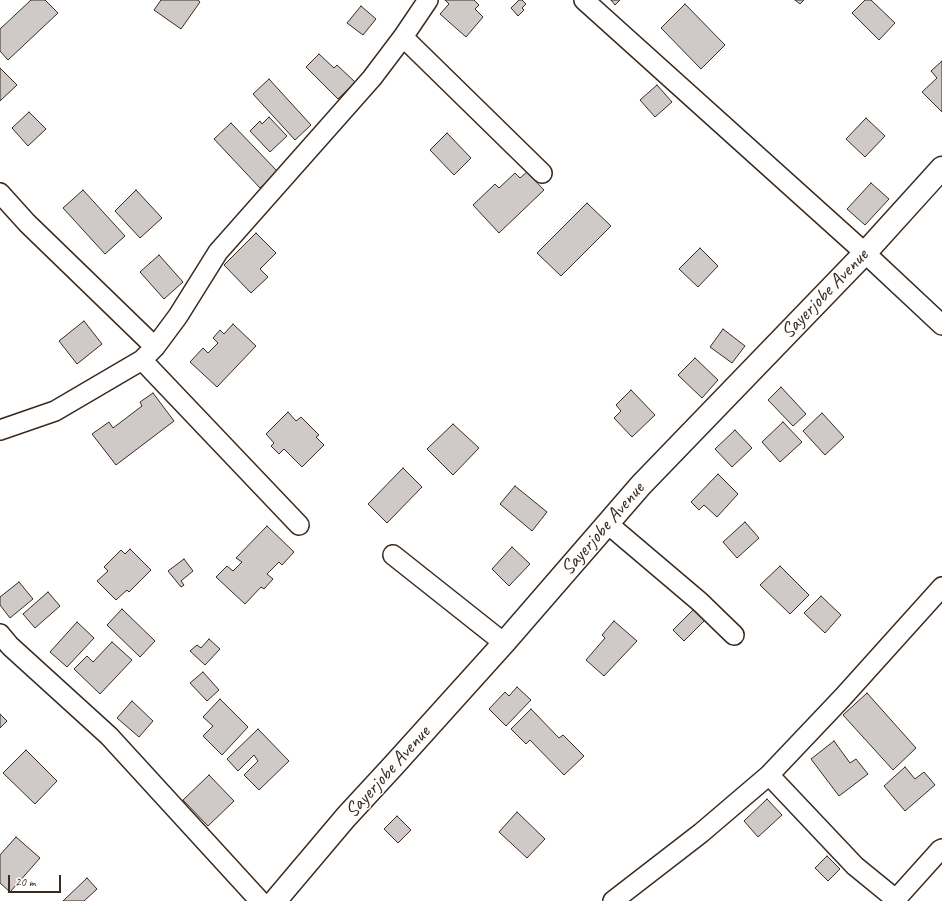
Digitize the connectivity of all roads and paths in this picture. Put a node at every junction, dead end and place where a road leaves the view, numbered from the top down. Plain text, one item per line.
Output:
1 (428, 0) edge
2 (584, 0) edge
3 (403, 37) junction
4 (942, 168) edge
5 (542, 173) dead end
6 (0, 193) edge
7 (865, 252) junction
8 (942, 325) edge
9 (149, 354) junction
10 (0, 430) edge
11 (608, 524) junction
12 (299, 525) dead end
13 (393, 555) dead end
14 (942, 587) edge
15 (0, 634) edge
16 (734, 635) dead end
17 (504, 643) junction
18 (769, 775) junction
19 (942, 849) edge
20 (897, 900) edge
21 (260, 901) edge
22 (275, 901) edge
23 (613, 901) edge

1 - 3 street
2 - 7 street
3 - 5 street
3 - 9 street
4 - 7 street, Sayerjobe Avenue
6 - 9 street
7 - 8 street
7 - 11 street, Sayerjobe Avenue
9 - 10 street
9 - 12 street
11 - 16 street
11 - 17 street, Sayerjobe Avenue
13 - 17 street
14 - 18 street
15 - 21 street
17 - 22 street, Sayerjobe Avenue
18 - 20 street
18 - 23 street
19 - 20 street

